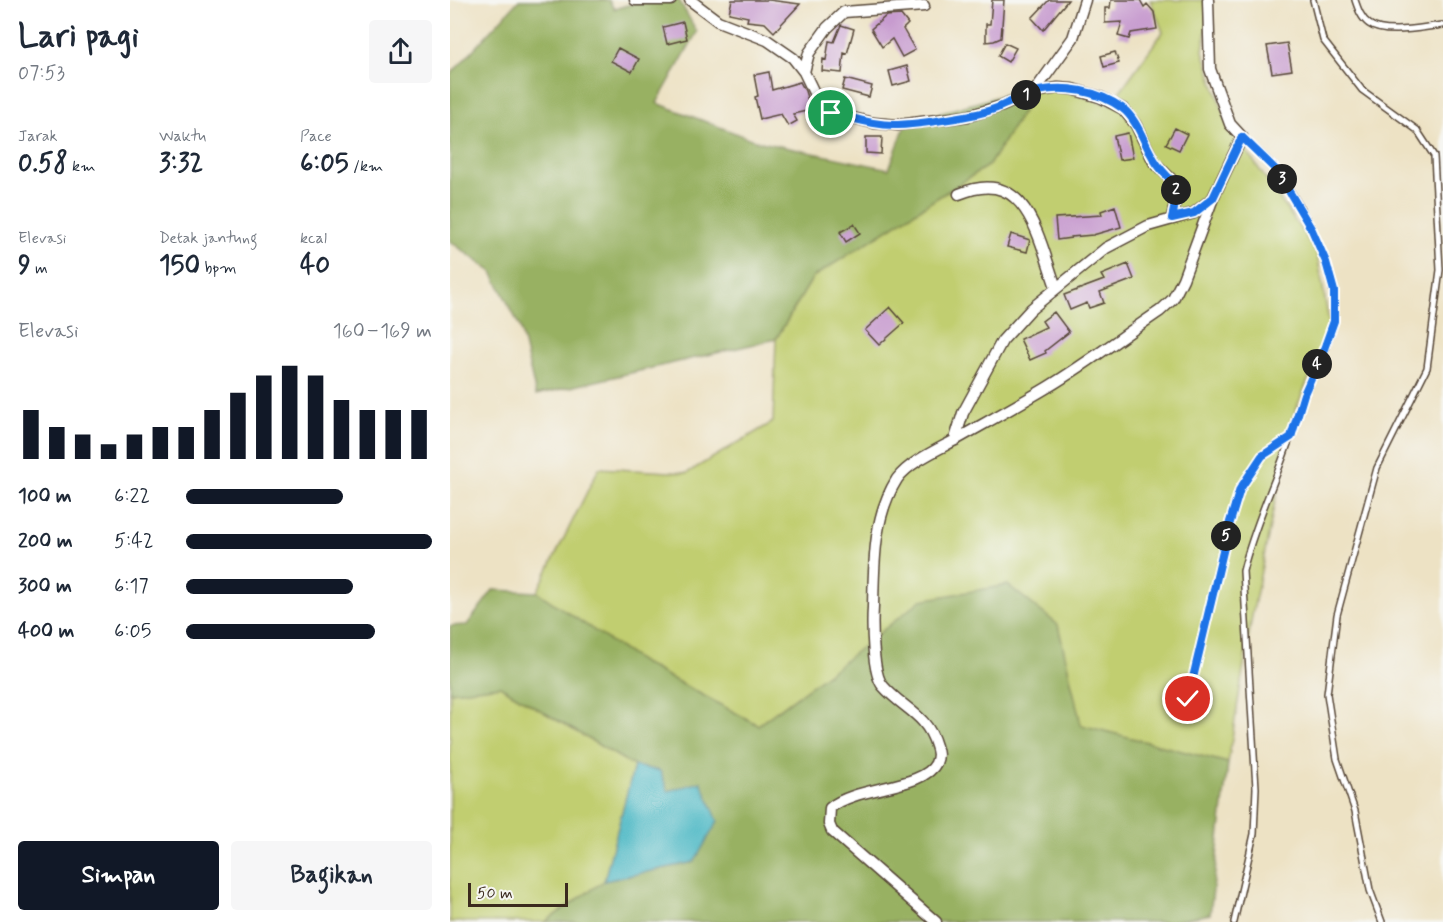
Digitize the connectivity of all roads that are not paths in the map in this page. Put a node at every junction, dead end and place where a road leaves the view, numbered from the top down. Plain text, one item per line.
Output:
1 (635, 0) edge
2 (671, 0) edge
3 (690, 0) edge
4 (1085, 0) edge
5 (1208, 0) edge
6 (1313, 0) edge
7 (1355, 0) edge
8 (924, 6) dead end
9 (1443, 25) edge
10 (804, 72) junction
11 (1034, 92) junction
12 (1242, 137) junction
13 (958, 194) dead end
14 (1213, 198) junction
15 (1172, 218) junction
16 (1056, 287) junction
17 (1291, 437) junction
18 (955, 439) junction
19 (1188, 699) dead end
20 (936, 922) edge
21 (1234, 922) edge
22 (1382, 922) edge

1 - 2 street
3 - 10 street
4 - 11 street
5 - 12 street
6 - 22 lane
7 - 9 lane
8 - 10 street
10 - 11 street
11 - 15 street
12 - 14 street
12 - 17 lane
13 - 16 street
14 - 15 street
14 - 18 street
15 - 16 street
16 - 18 street
17 - 19 lane
17 - 21 lane
18 - 20 street

